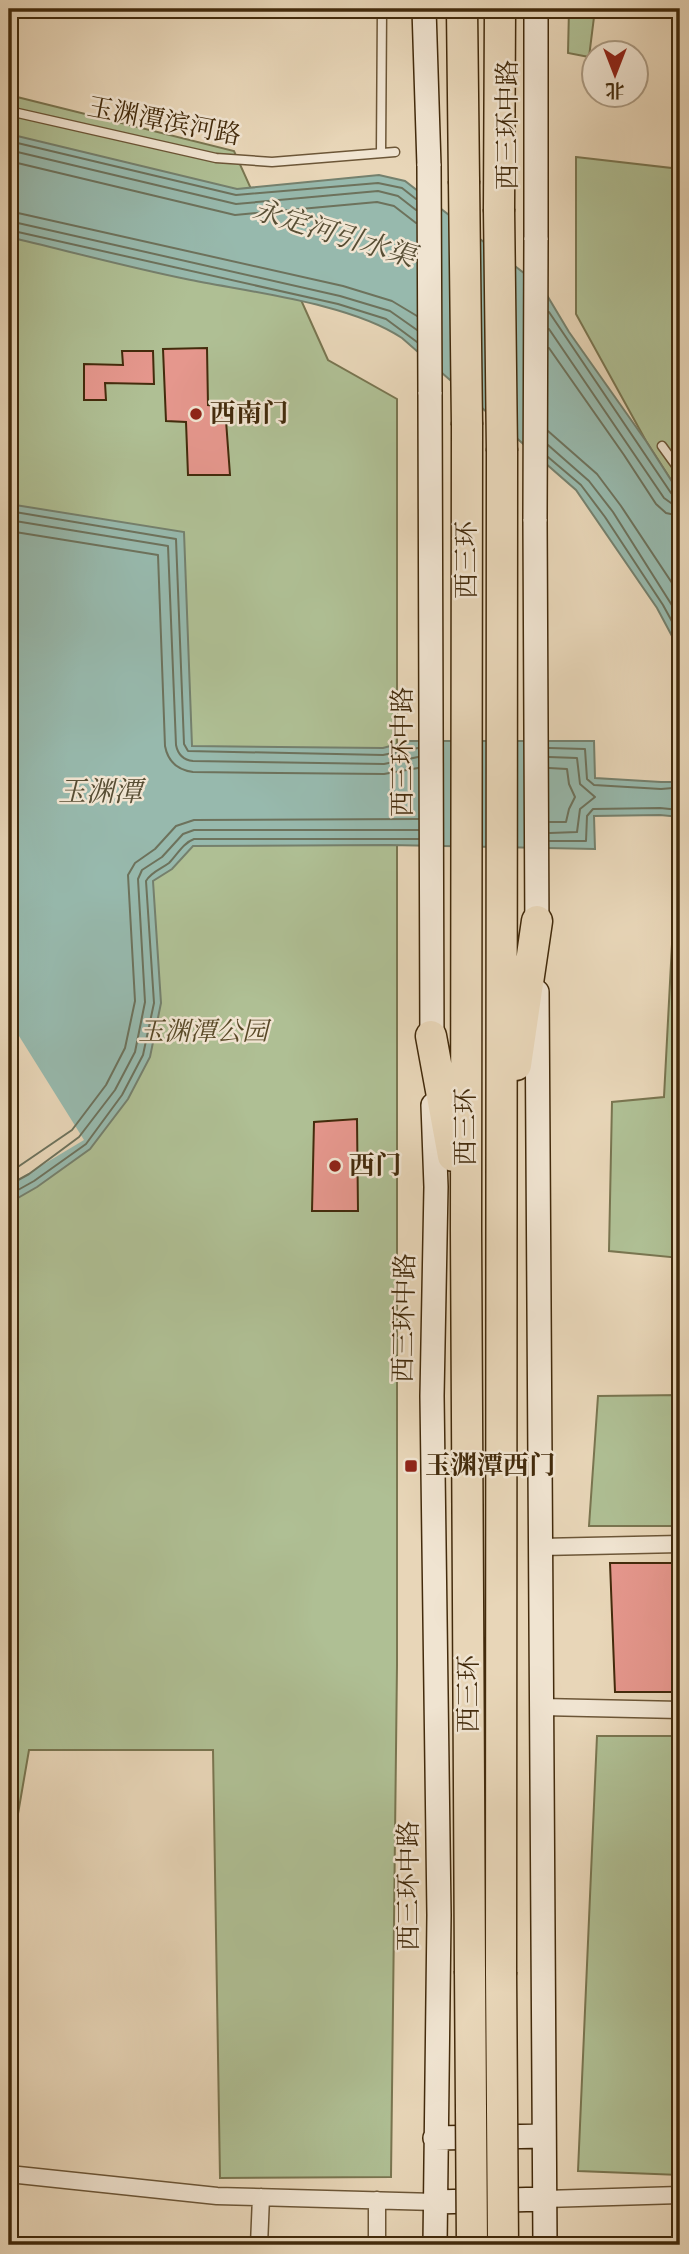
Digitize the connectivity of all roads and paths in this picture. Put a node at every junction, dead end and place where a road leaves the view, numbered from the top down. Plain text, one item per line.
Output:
1 (42, 9) edge
2 (83, 9) edge
3 (89, 9) edge
4 (382, 9) edge
5 (424, 9) edge
6 (462, 9) edge
7 (500, 9) edge
8 (536, 9) edge
9 (9, 111) edge
10 (396, 152) dead end
11 (382, 153) junction
12 (662, 446) dead end
13 (680, 471) edge
14 (537, 921) junction
15 (431, 1035) junction
16 (500, 1173) junction
17 (466, 1230) junction
18 (680, 1544) edge
19 (541, 1547) junction
20 (542, 1707) junction
21 (680, 1710) edge
22 (544, 2136) junction
23 (435, 2137) junction
24 (9, 2174) edge
25 (680, 2195) edge
26 (261, 2197) junction
27 (377, 2200) junction
28 (545, 2200) junction
29 (435, 2202) junction
30 (259, 2245) edge
31 (377, 2245) edge
32 (435, 2245) edge
33 (472, 2245) edge
34 (503, 2245) edge
35 (545, 2245) edge

1 - 2 lane
2 - 3 lane
4 - 11 lane
5 - 15 street, 西三环中路, bridge
6 - 17 highway, 西三环, bridge
7 - 16 highway, 西三环, bridge
8 - 14 street, 西三环中路, bridge
9 - 11 lane, 玉渊潭滨河路
10 - 11 lane, 玉渊潭滨河路
12 - 13 lane
14 - 16 highway
14 - 19 street
15 - 17 highway
15 - 23 street, 西三环中路
16 - 34 highway, 西三环, bridge
17 - 33 highway, 西三环, bridge
18 - 19 street
19 - 20 street
20 - 21 street
20 - 22 street
22 - 23 street
22 - 28 street
23 - 29 street, 西三环中路
24 - 26 street
25 - 28 street
26 - 27 street
26 - 30 street
27 - 29 street
27 - 31 street
28 - 29 street
28 - 35 street
29 - 32 street, 西三环中路

